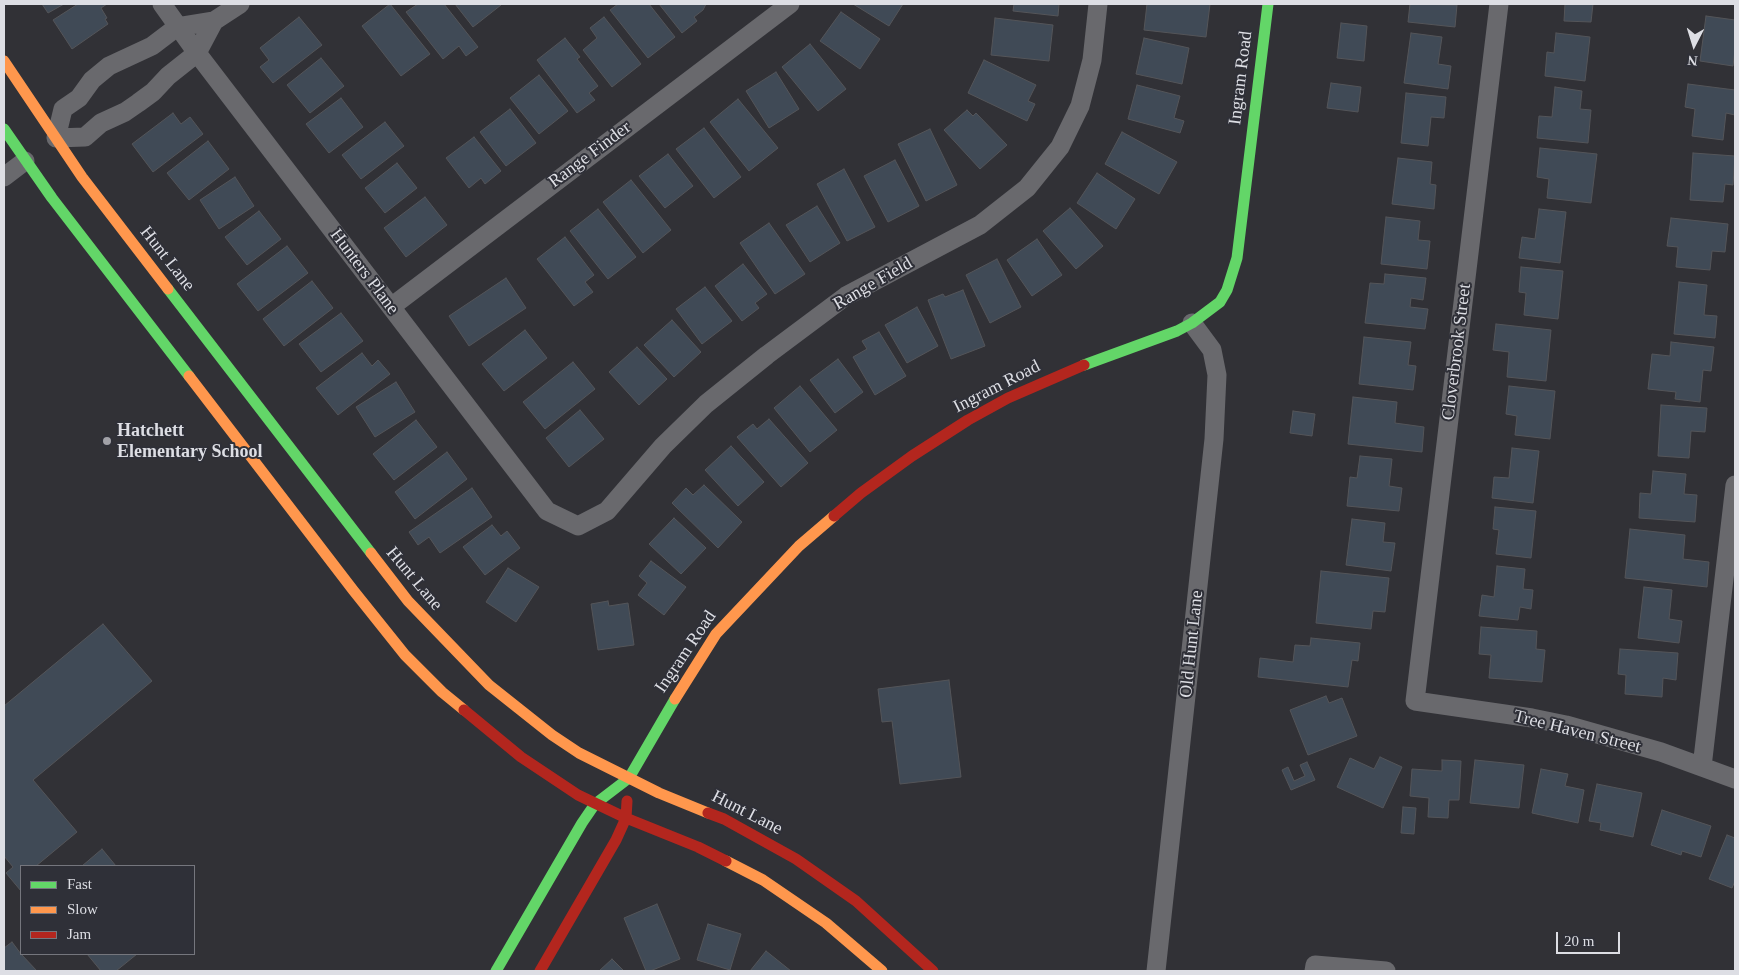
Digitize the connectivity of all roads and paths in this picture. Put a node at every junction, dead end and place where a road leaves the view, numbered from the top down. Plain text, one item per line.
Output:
1 (162, 4) edge
2 (240, 4) edge
3 (790, 4) edge
4 (1098, 4) edge
5 (1268, 4) edge
6 (1499, 4) edge
7 (214, 20) junction
8 (177, 27) junction
9 (197, 53) junction
10 (4, 61) edge
11 (4, 129) edge
12 (52, 141) junction
13 (28, 158) junction
14 (4, 177) edge
15 (391, 307) junction
16 (1192, 323) junction
17 (1735, 485) edge
18 (578, 526) joint
19 (1415, 701) joint
20 (1702, 767) junction
21 (629, 778) junction
22 (1735, 780) edge
23 (595, 804) junction
24 (626, 818) junction
25 (1314, 968) edge
26 (496, 971) edge
27 (540, 971) edge
28 (882, 971) edge
29 (932, 971) edge
30 (1156, 971) edge
31 (1386, 971) edge

1 - 8 street, Hunters Plane
2 - 7 street
3 - 15 street, Range Finder
4 - 18 street, Range Field
5 - 16 main road, Ingram Road
6 - 19 street, Cloverbrook Street
7 - 8 street
7 - 9 street
8 - 9 street, Hunters Plane
8 - 12 street
9 - 12 street
9 - 15 street, Hunters Plane
10 - 12 main road, Hunt Lane
11 - 13 main road
12 - 21 main road, Hunt Lane
13 - 14 street
13 - 23 main road
15 - 18 street, Hunters Plane
16 - 21 main road, Ingram Road
16 - 30 street, Old Hunt Lane
17 - 20 street
19 - 20 street, Tree Haven Street
20 - 22 street, Tree Haven Street
21 - 23 main road, Ingram Road
21 - 24 main road, Ingram Road
21 - 29 main road, Hunt Lane
23 - 24 main road
23 - 26 main road, Ingram Road
24 - 27 main road, Ingram Road
24 - 28 main road
25 - 31 street

